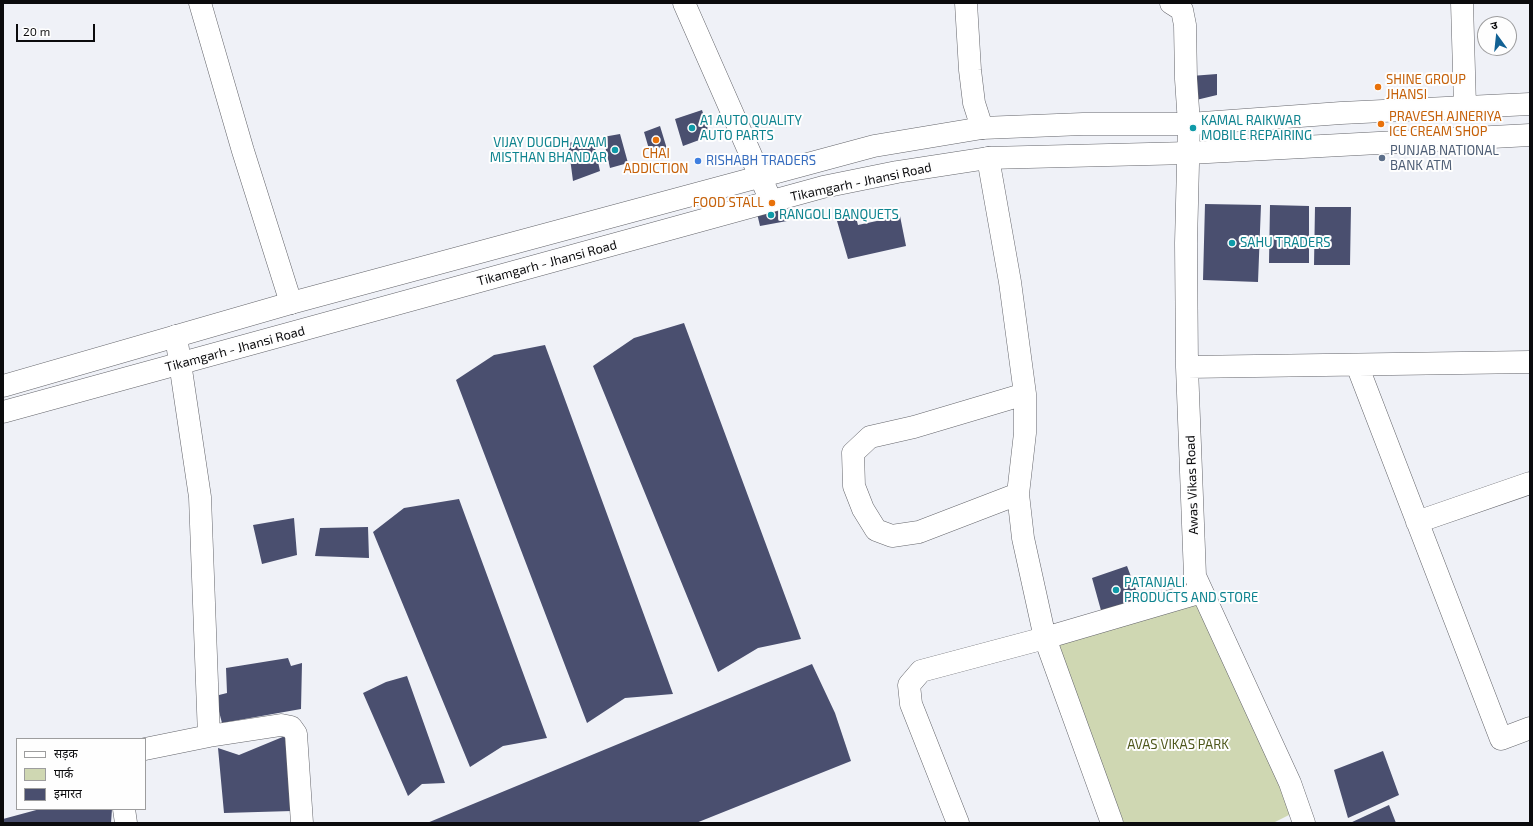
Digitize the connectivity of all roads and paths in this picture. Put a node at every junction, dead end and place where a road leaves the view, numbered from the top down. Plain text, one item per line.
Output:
1 (200, 3) edge
2 (684, 3) edge
3 (966, 3) edge
4 (1171, 3) edge
5 (1462, 3) edge
6 (1530, 104) edge
7 (1465, 106) junction
8 (1189, 124) junction
9 (982, 128) junction
10 (1530, 135) edge
11 (1189, 153) junction
12 (988, 158) junction
13 (760, 176) junction
14 (771, 202) junction
15 (388, 276) junction
16 (291, 303) junction
17 (396, 305) junction
18 (176, 336) junction
19 (1530, 362) edge
20 (180, 364) junction
21 (1357, 365) junction
22 (1187, 368) junction
23 (3, 386) edge
24 (1025, 394) junction
25 (3, 412) edge
26 (1530, 483) edge
27 (1018, 494) junction
28 (1417, 522) junction
29 (1202, 592) junction
30 (1045, 638) junction
31 (1530, 728) edge
32 (209, 736) junction
33 (146, 749) edge
34 (124, 810) edge
35 (1301, 822) edge
36 (126, 823) edge
37 (302, 823) edge
38 (958, 823) edge
39 (1112, 823) edge

1 - 16 street
2 - 13 street
3 - 9 street
4 - 8 street, Awas Vikas Road
5 - 7 street
6 - 7 street
7 - 8 street
8 - 9 street
8 - 11 street, Awas Vikas Road
9 - 13 street
10 - 11 street, Tikamgarh - Jhansi Road
11 - 12 street, Tikamgarh - Jhansi Road
11 - 22 street, Awas Vikas Road
12 - 14 street, Tikamgarh - Jhansi Road
12 - 24 street
13 - 14 street
13 - 15 street
14 - 17 street, Tikamgarh - Jhansi Road
15 - 16 street
15 - 17 street
16 - 18 street
17 - 20 street, Tikamgarh - Jhansi Road
18 - 20 street
18 - 23 street
19 - 21 street
20 - 25 street, Tikamgarh - Jhansi Road
20 - 32 street
21 - 22 street
21 - 28 street
22 - 29 street, Awas Vikas Road
24 - 27 street
24 - 27 street
26 - 28 street
27 - 30 street
28 - 31 street
29 - 30 street
29 - 35 street, Awas Vikas Road
30 - 38 street
30 - 39 street
32 - 33 street
32 - 37 street
34 - 36 street

